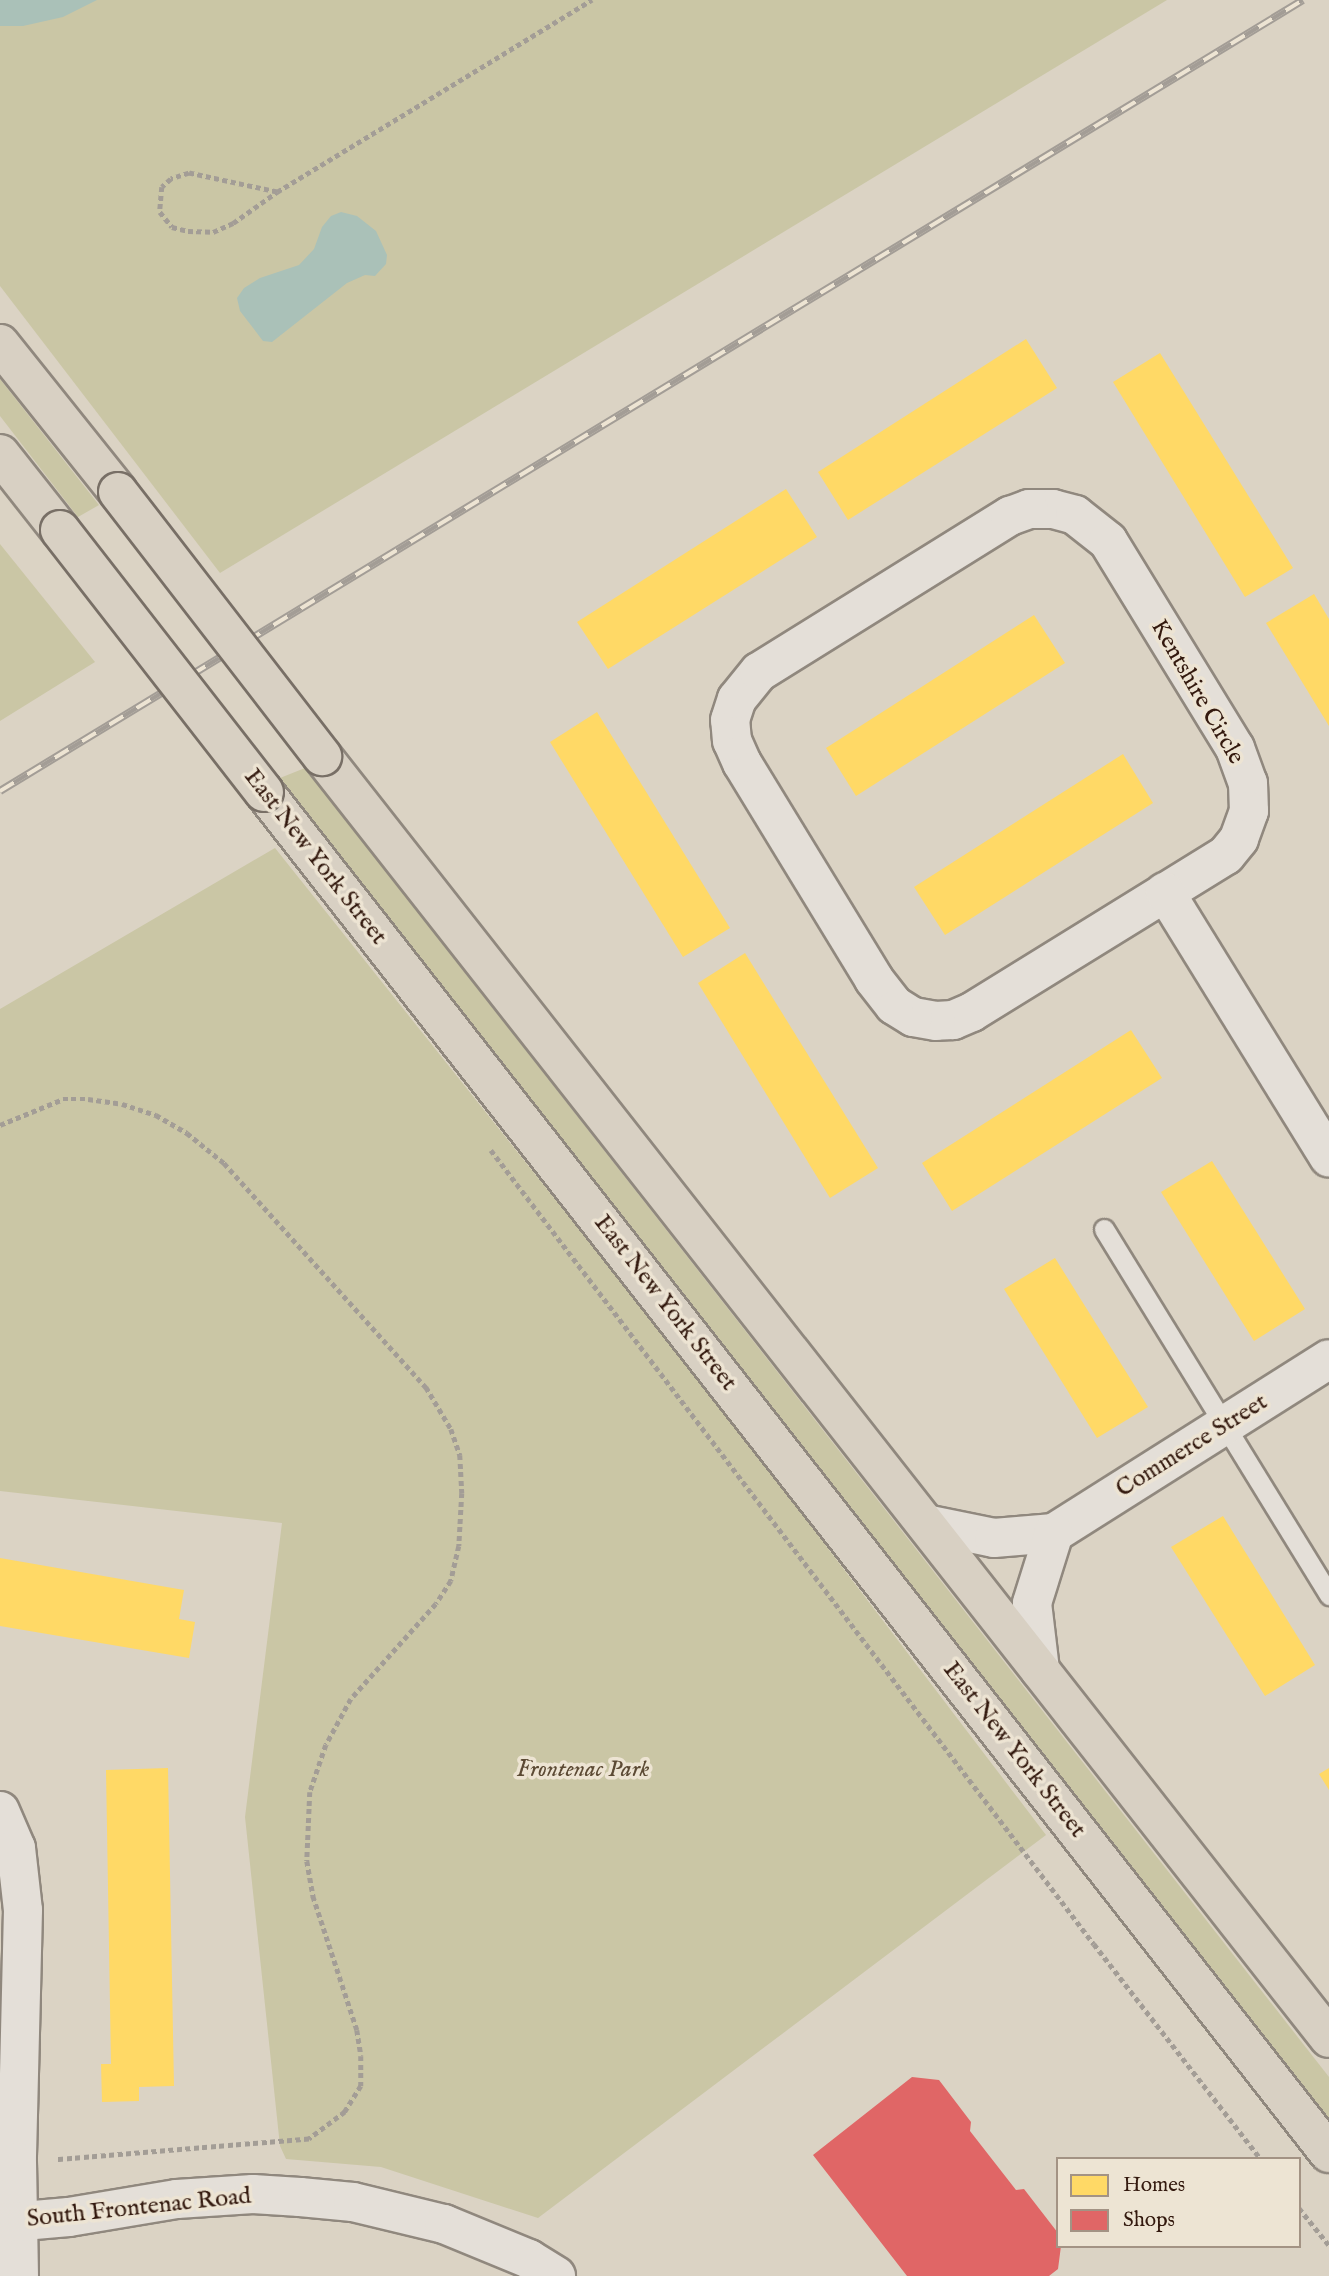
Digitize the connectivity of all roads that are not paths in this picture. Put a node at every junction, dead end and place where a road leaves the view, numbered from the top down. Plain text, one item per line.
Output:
1 (0, 344) edge
2 (0, 454) edge
3 (1165, 892) junction
4 (1329, 1158) edge
5 (1104, 1228) dead end
6 (1329, 1359) edge
7 (1225, 1425) junction
8 (926, 1524) junction
9 (1054, 1534) junction
10 (1329, 1595) edge
11 (1040, 1670) junction
12 (0, 1811) edge
13 (1329, 2038) edge
14 (1329, 2153) edge
15 (9, 2222) edge
16 (19, 2276) edge
17 (556, 2276) edge

1 - 8 main road, bridge
2 - 14 main road, East New York Street, bridge
3 - 3 street, Kentshire Circle
3 - 4 street
5 - 7 lane
6 - 7 street, Commerce Street
7 - 9 street, Commerce Street
7 - 10 lane
8 - 9 street, Commerce Street
8 - 11 main road
9 - 11 street
11 - 13 main road
12 - 15 street
15 - 16 street
15 - 17 street, South Frontenac Road

